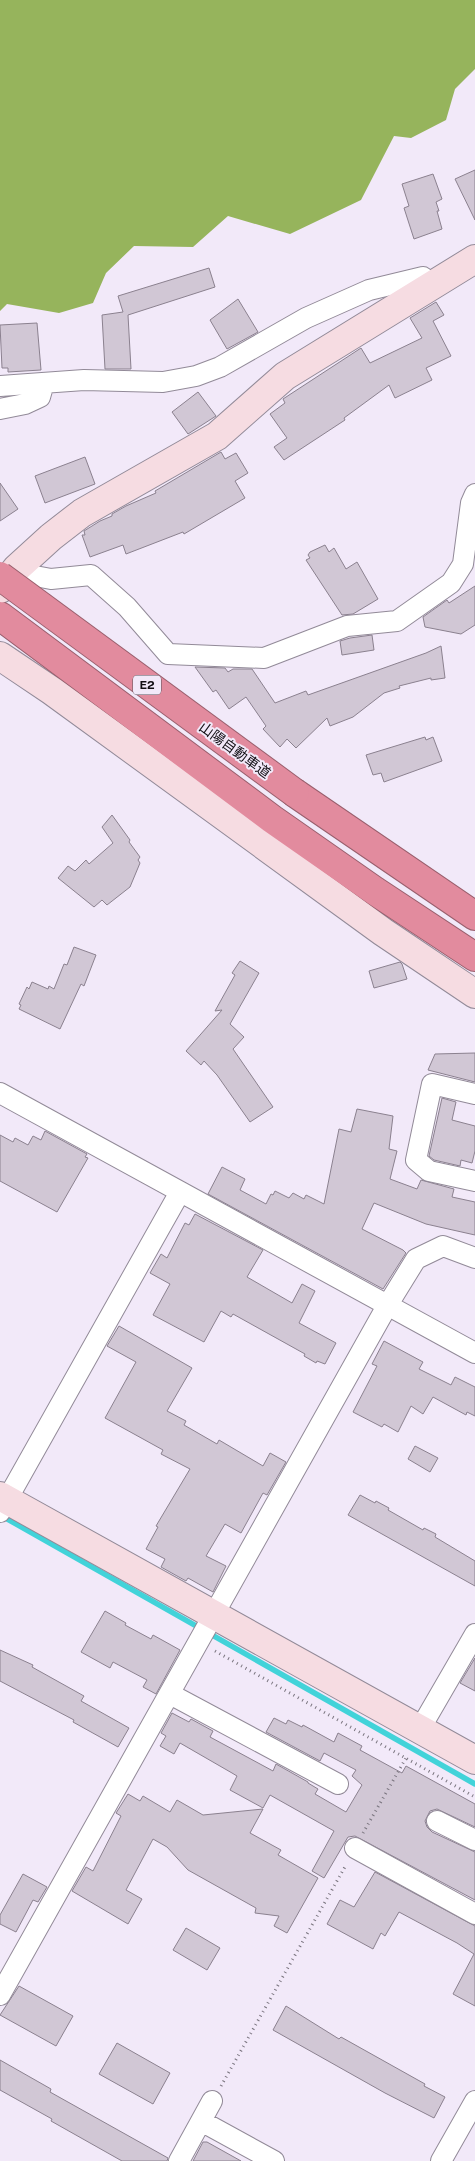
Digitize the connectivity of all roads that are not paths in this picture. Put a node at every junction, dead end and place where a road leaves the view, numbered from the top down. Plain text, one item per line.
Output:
1 (475, 259) edge
2 (433, 286) junction
3 (44, 383) junction
4 (0, 386) edge
5 (0, 409) edge
6 (475, 494) edge
7 (471, 536) edge
8 (8, 572) edge
9 (0, 589) edge
10 (0, 616) edge
11 (0, 656) edge
12 (475, 916) edge
13 (475, 956) edge
14 (475, 994) edge
15 (0, 1093) edge
16 (475, 1094) edge
17 (475, 1181) edge
18 (180, 1192) junction
19 (475, 1258) edge
20 (387, 1306) junction
21 (475, 1353) edge
22 (2, 1504) edge
23 (207, 1629) junction
24 (475, 1634) edge
25 (170, 1694) junction
26 (420, 1729) junction
27 (475, 1760) edge
28 (338, 1784) dead end
29 (437, 1821) dead end
30 (475, 1840) edge
31 (355, 1848) road end
32 (475, 1914) edge
33 (0, 1995) edge
34 (212, 2101) road end
35 (475, 2101) edge
36 (201, 2121) junction
37 (179, 2161) edge
38 (274, 2161) edge
39 (441, 2161) edge

1 - 2 street
2 - 3 street
2 - 8 street
3 - 4 street
3 - 5 street
6 - 7 street
7 - 8 street
8 - 9 street
8 - 12 highway, 山陽自動車道 / E2, bridge
10 - 13 highway, E2
11 - 14 street
15 - 18 street
16 - 17 street
18 - 20 street
18 - 22 street
19 - 20 street
20 - 21 street
20 - 23 street
22 - 23 street
23 - 25 street
23 - 26 street
24 - 26 street
25 - 28 street
25 - 33 street
26 - 27 street
29 - 30 street
31 - 32 street
34 - 36 street
35 - 39 street
36 - 37 street
36 - 38 street

